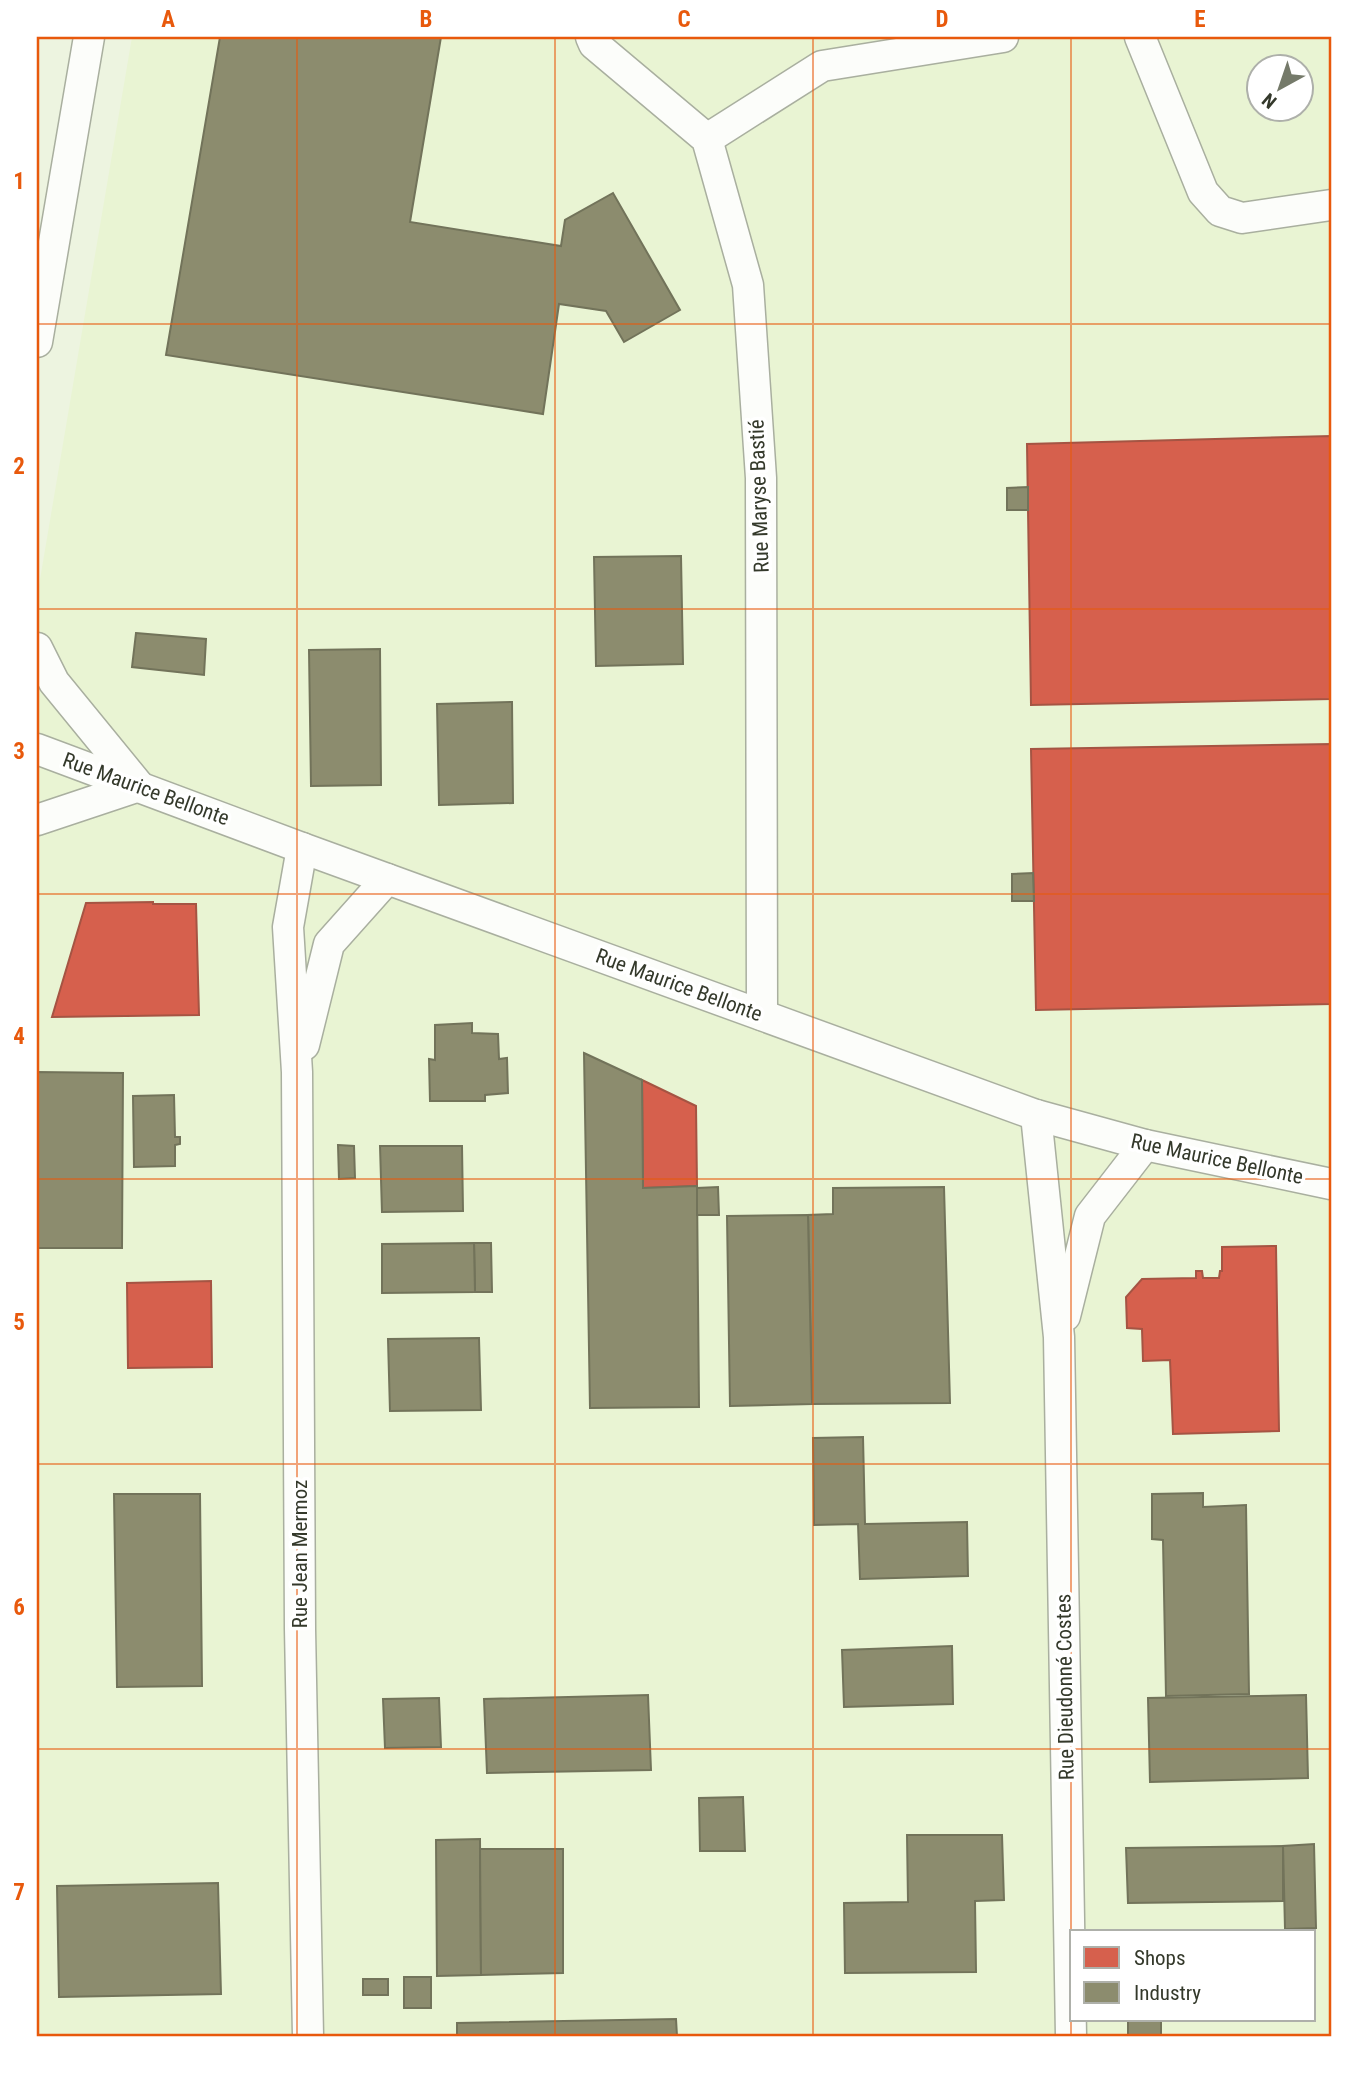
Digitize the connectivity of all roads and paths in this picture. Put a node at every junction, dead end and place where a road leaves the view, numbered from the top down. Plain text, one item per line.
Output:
1 (89, 37) edge
2 (591, 37) edge
3 (1003, 37) edge
4 (1140, 37) edge
5 (707, 139) junction
6 (1331, 205) edge
7 (37, 342) edge
8 (37, 648) edge
9 (37, 749) edge
10 (139, 786) junction
11 (37, 820) edge
12 (302, 848) junction
13 (387, 879) junction
14 (762, 1015) junction
15 (297, 1072) junction
16 (1036, 1115) junction
17 (1145, 1145) junction
18 (1331, 1184) edge
19 (1059, 1337) junction
20 (1070, 1978) edge
21 (309, 2036) edge

1 - 7 street
2 - 5 street
3 - 5 street
4 - 6 street
5 - 14 street, Rue Maryse Bastié
8 - 10 street
9 - 10 street, Rue Maurice Bellonte
10 - 11 street
10 - 12 street, Rue Maurice Bellonte
12 - 13 street, Rue Maurice Bellonte
12 - 15 street, Rue Jean Mermoz
13 - 14 street, Rue Maurice Bellonte
13 - 15 street, Rue Jean Mermoz
14 - 16 street, Rue Maurice Bellonte
15 - 21 street, Rue Jean Mermoz
16 - 17 street, Rue Maurice Bellonte
16 - 19 street, Rue Dieudonné Costes
17 - 18 street, Rue Maurice Bellonte
17 - 19 street, Rue Dieudonné Costes
19 - 20 street, Rue Dieudonné Costes

